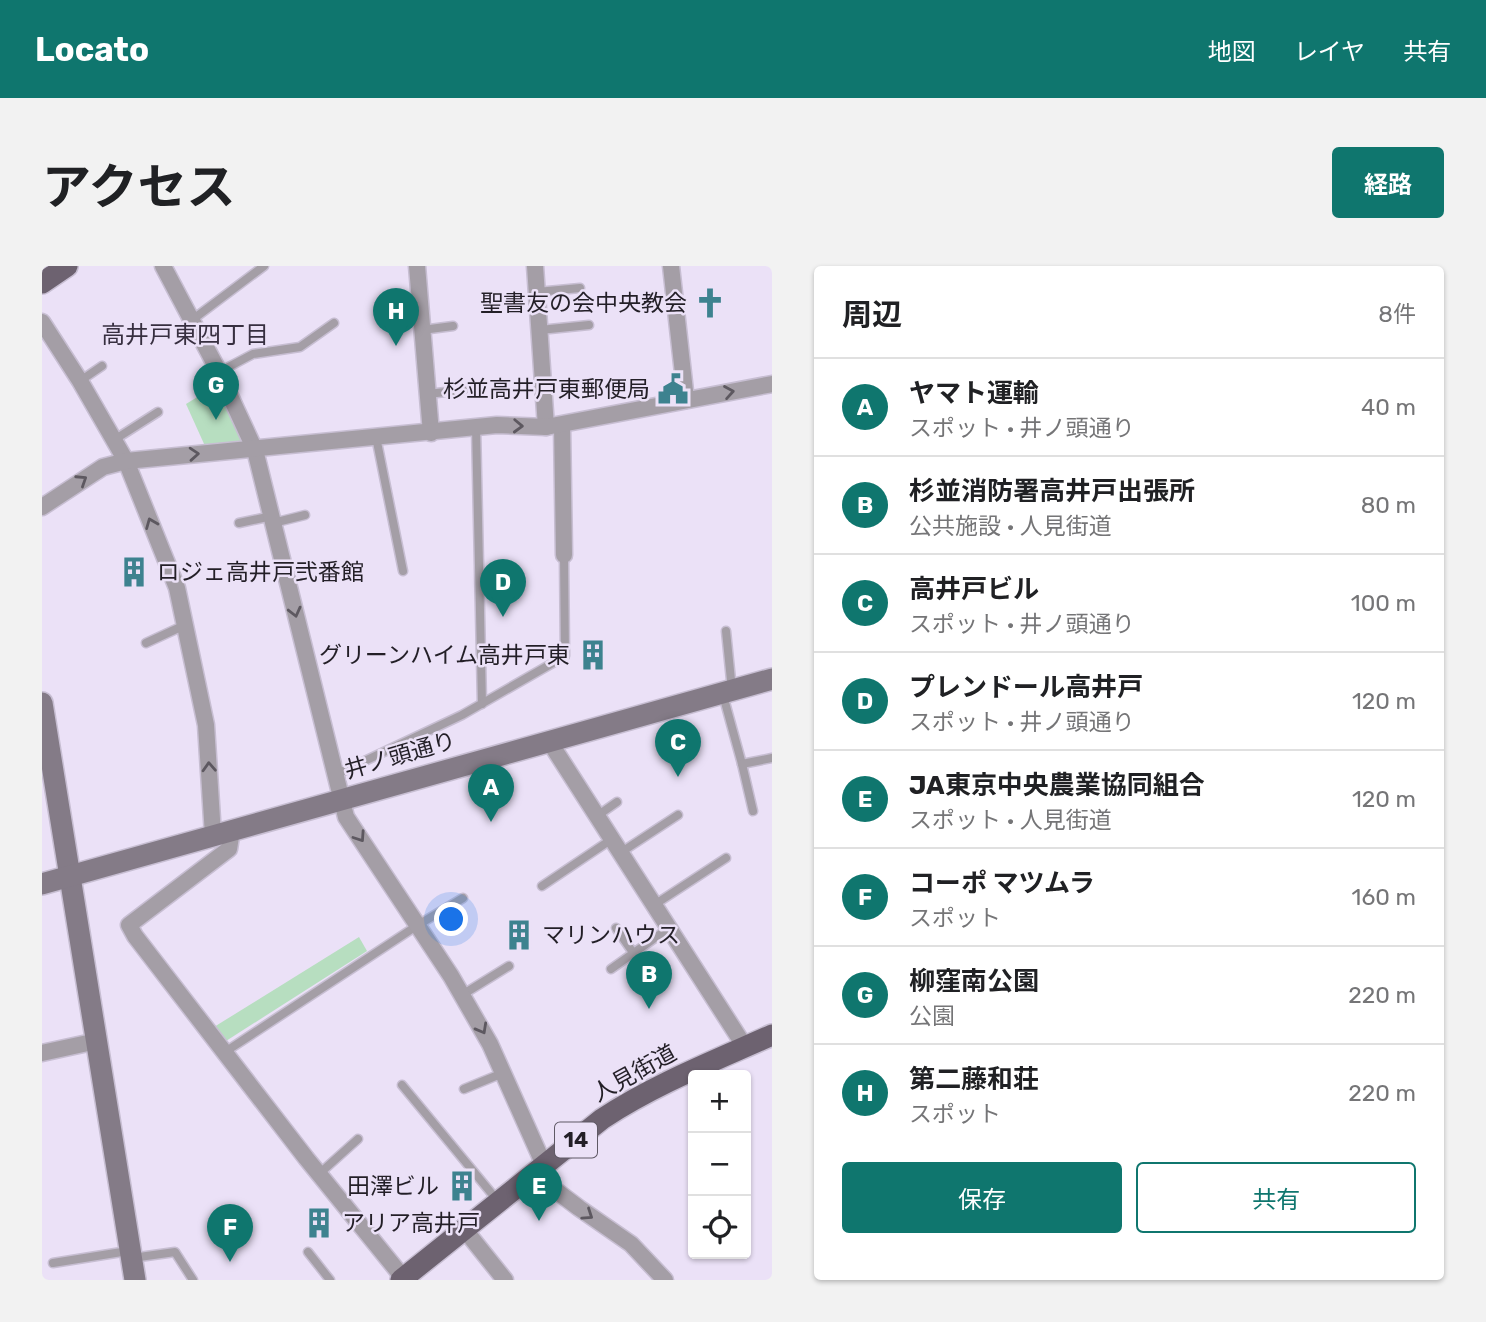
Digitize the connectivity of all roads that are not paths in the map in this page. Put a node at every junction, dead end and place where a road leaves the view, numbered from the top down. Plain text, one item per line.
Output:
1 (67, 266) edge
2 (163, 266) edge
3 (264, 266) edge
4 (417, 266) edge
5 (535, 266) edge
6 (671, 266) edge
7 (42, 283) edge
8 (580, 288) dead end
9 (537, 292) junction
10 (192, 320) junction
11 (42, 322) edge
12 (334, 323) dead end
13 (589, 325) dead end
14 (453, 326) dead end
15 (422, 330) junction
16 (540, 330) junction
17 (102, 366) dead end
18 (219, 372) junction
19 (80, 382) junction
20 (772, 384) edge
21 (463, 390) dead end
22 (428, 394) junction
23 (686, 400) junction
24 (158, 412) dead end
25 (554, 426) junction
26 (476, 427) junction
27 (431, 433) junction
28 (376, 437) junction
29 (114, 440) junction
30 (255, 450) junction
31 (126, 461) junction
32 (42, 507) edge
33 (305, 515) dead end
34 (272, 520) junction
35 (239, 523) dead end
36 (564, 555) joint
37 (403, 571) dead end
38 (185, 625) junction
39 (726, 631) dead end
40 (146, 643) dead end
41 (772, 679) edge
42 (727, 691) junction
43 (42, 702) edge
44 (482, 704) junction
45 (549, 741) junction
46 (772, 758) edge
47 (742, 764) junction
48 (335, 775) junction
49 (340, 799) junction
50 (617, 802) dead end
51 (753, 811) dead end
52 (678, 815) dead end
53 (597, 816) junction
54 (223, 832) junction
55 (616, 846) junction
56 (726, 858) dead end
57 (70, 876) junction
58 (42, 884) edge
59 (542, 886) dead end
60 (463, 898) dead end
61 (654, 905) junction
62 (418, 925) junction
63 (616, 928) dead end
64 (669, 928) junction
65 (634, 954) junction
66 (509, 966) dead end
67 (611, 969) dead end
68 (462, 995) junction
69 (772, 1035) edge
70 (97, 1041) junction
71 (745, 1047) junction
72 (225, 1052) junction
73 (42, 1053) edge
74 (503, 1073) junction
75 (402, 1085) dead end
76 (464, 1089) dead end
77 (358, 1139) dead end
78 (540, 1168) junction
79 (319, 1174) junction
80 (499, 1202) junction
81 (465, 1230) junction
82 (308, 1252) dead end
83 (132, 1254) junction
84 (53, 1263) dead end
85 (403, 1279) edge
86 (135, 1280) edge
87 (193, 1280) edge
88 (330, 1280) edge
89 (505, 1280) edge
90 (664, 1280) edge

1 - 7 main road
2 - 10 street
3 - 10 lane
4 - 15 street
5 - 9 street
6 - 23 street
8 - 9 lane
9 - 16 street
10 - 18 street
11 - 19 street
12 - 18 lane
13 - 16 lane
14 - 15 lane
15 - 22 street
16 - 25 street
17 - 19 lane
18 - 30 street
19 - 29 street
23 -> 20 street
21 - 22 lane
22 - 27 street
23 - 25 street
24 - 29 lane
26 -> 25 street
25 - 36 street
26 - 27 street
26 - 44 lane
27 - 28 street
28 - 30 street
28 - 37 lane
29 - 31 street
31 -> 30 street
30 - 34 street
32 -> 31 street
38 -> 31 street
33 - 34 lane
34 - 35 lane
34 -> 48 street
36 - 44 lane
38 - 40 lane
54 -> 38 street
39 - 42 lane
41 - 42 main road, 井ノ頭通り
42 - 45 main road, 井ノ頭通り
42 - 47 lane
43 - 57 main road
44 - 48 lane
45 - 49 main road, 井ノ頭通り
45 - 53 street
46 - 47 lane
47 - 51 lane
48 - 49 street
49 - 54 main road, 井ノ頭通り
49 -> 62 street
50 - 53 lane
52 - 55 lane
53 - 55 street
54 - 57 main road, 井ノ頭通り
54 - 72 street
55 - 59 lane
55 - 61 street
56 - 61 lane
57 - 58 main road, 井ノ頭通り
57 - 70 main road
60 - 62 lane
61 - 64 street
62 - 68 street
62 - 72 lane
63 - 65 lane
64 - 65 lane
64 - 71 street
65 - 67 lane
66 - 68 lane
68 -> 74 street
69 - 71 main road, 人見街道 / 14
70 - 73 street
70 - 83 main road
71 - 78 main road, 人見街道 / 14
72 - 79 street
74 - 76 lane
74 - 78 street
75 - 80 lane
77 - 79 lane
78 - 80 main road, 人見街道 / 14
78 -> 90 street
79 - 85 street
80 - 81 main road, 人見街道 / 14
81 - 85 main road, 人見街道 / 14
81 - 89 street
82 - 88 lane
83 - 84 lane
83 - 86 main road
83 - 87 lane

